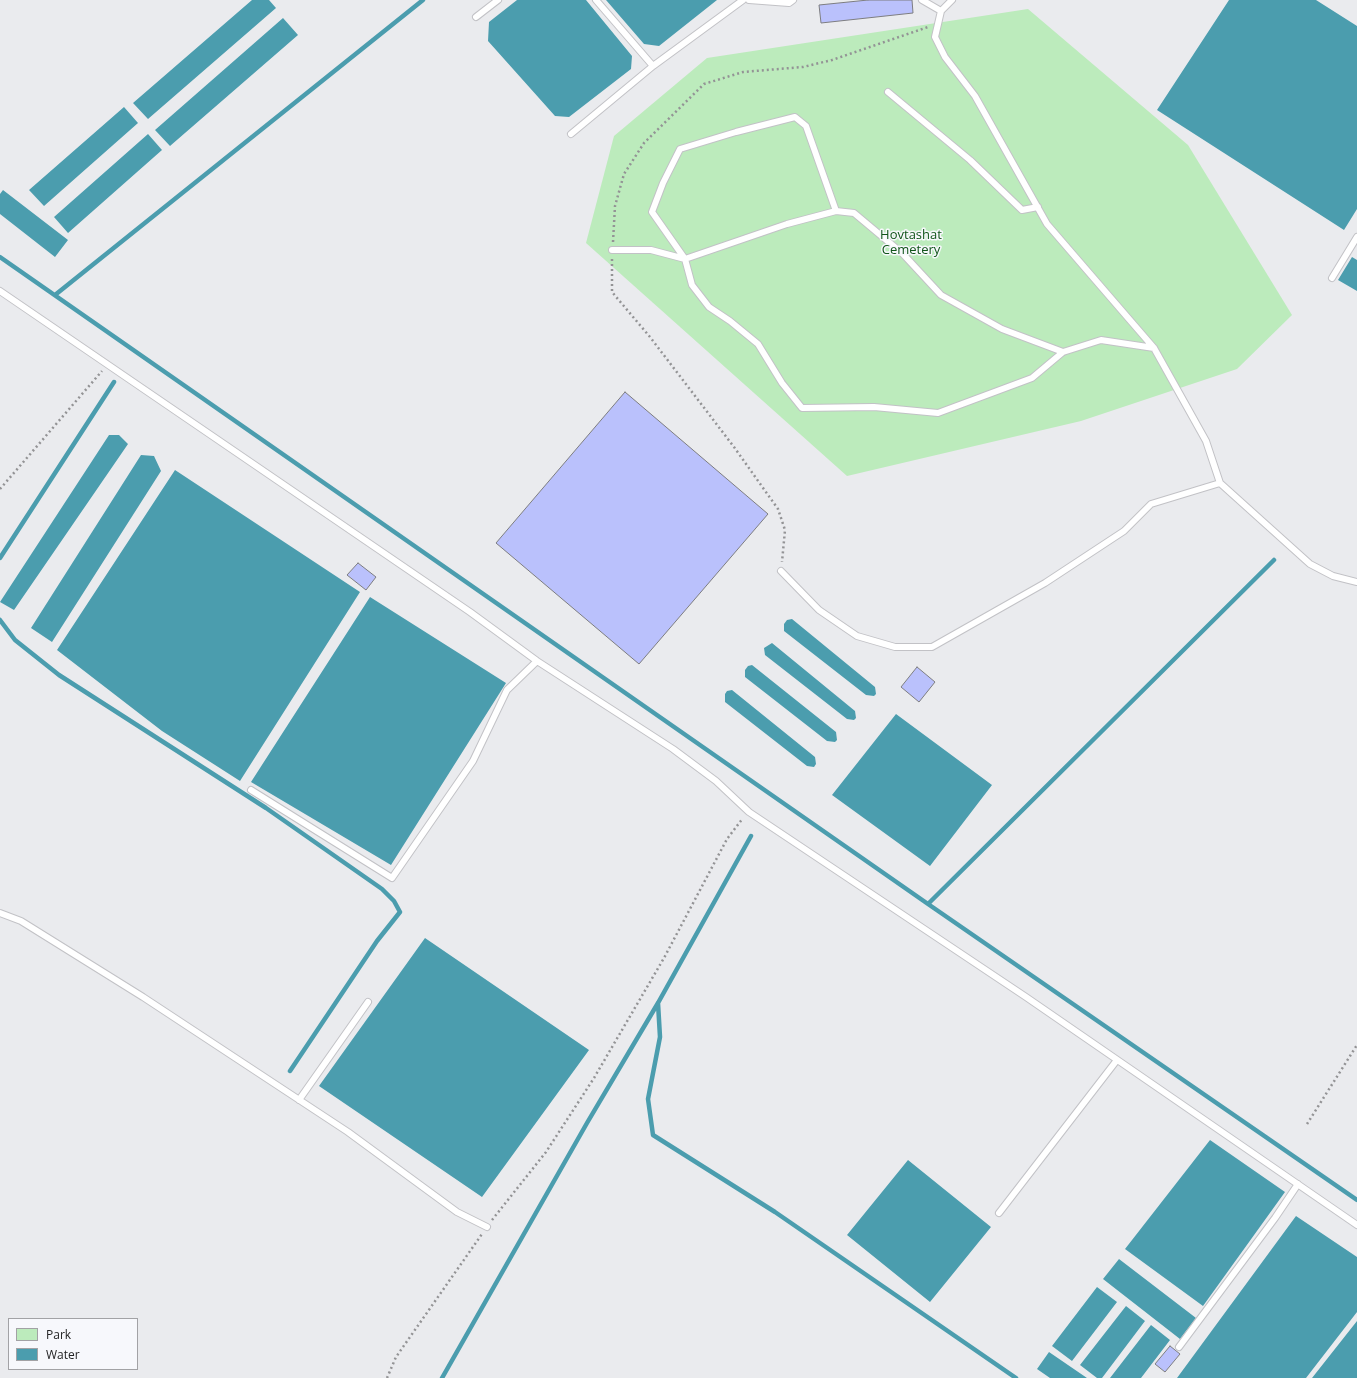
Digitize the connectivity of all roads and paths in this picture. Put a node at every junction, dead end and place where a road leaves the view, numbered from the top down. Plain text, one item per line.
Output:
1 (498, 0) edge
2 (596, 0) edge
3 (743, 0) edge
4 (749, 0) edge
5 (793, 0) edge
6 (922, 0) edge
7 (952, 0) edge
8 (941, 11) junction
9 (476, 17) dead end
10 (653, 66) junction
11 (888, 92) dead end
12 (571, 134) dead end
13 (1038, 207) junction
14 (836, 211) junction
15 (1357, 237) edge
16 (612, 250) dead end
17 (685, 259) junction
18 (1332, 278) dead end
19 (0, 291) edge
20 (1154, 348) junction
21 (1063, 352) junction
22 (108, 365) junction
23 (1220, 482) junction
24 (0, 489) edge
25 (781, 571) dead end
26 (1357, 582) edge
27 (537, 661) junction
28 (251, 790) dead end
29 (749, 812) junction
30 (0, 913) edge
31 (368, 1002) dead end
32 (1357, 1045) edge
33 (1117, 1060) junction
34 (299, 1100) junction
35 (1307, 1124) dead end
36 (1298, 1184) junction
37 (999, 1214) dead end
38 (1357, 1225) edge
39 (487, 1227) junction
40 (1179, 1347) dead end
41 (387, 1378) edge

1 - 9 lane
2 - 10 lane
3 - 10 lane
4 - 5 lane
6 - 8 lane
7 - 8 lane
8 - 13 lane
10 - 12 lane
11 - 13 lane
13 - 20 lane
14 - 17 lane
14 - 17 lane
14 - 21 lane
15 - 18 lane
16 - 17 lane
17 - 21 lane
19 - 22 lane
20 - 21 lane
20 - 23 lane
22 - 24 path
22 - 27 lane
23 - 25 lane
23 - 26 lane
27 - 28 lane
27 - 29 lane
29 - 33 lane
29 - 39 path
30 - 34 lane
31 - 34 lane
32 - 35 path
33 - 36 lane
33 - 37 lane
34 - 39 lane
36 - 38 lane
36 - 40 lane
39 - 41 path

